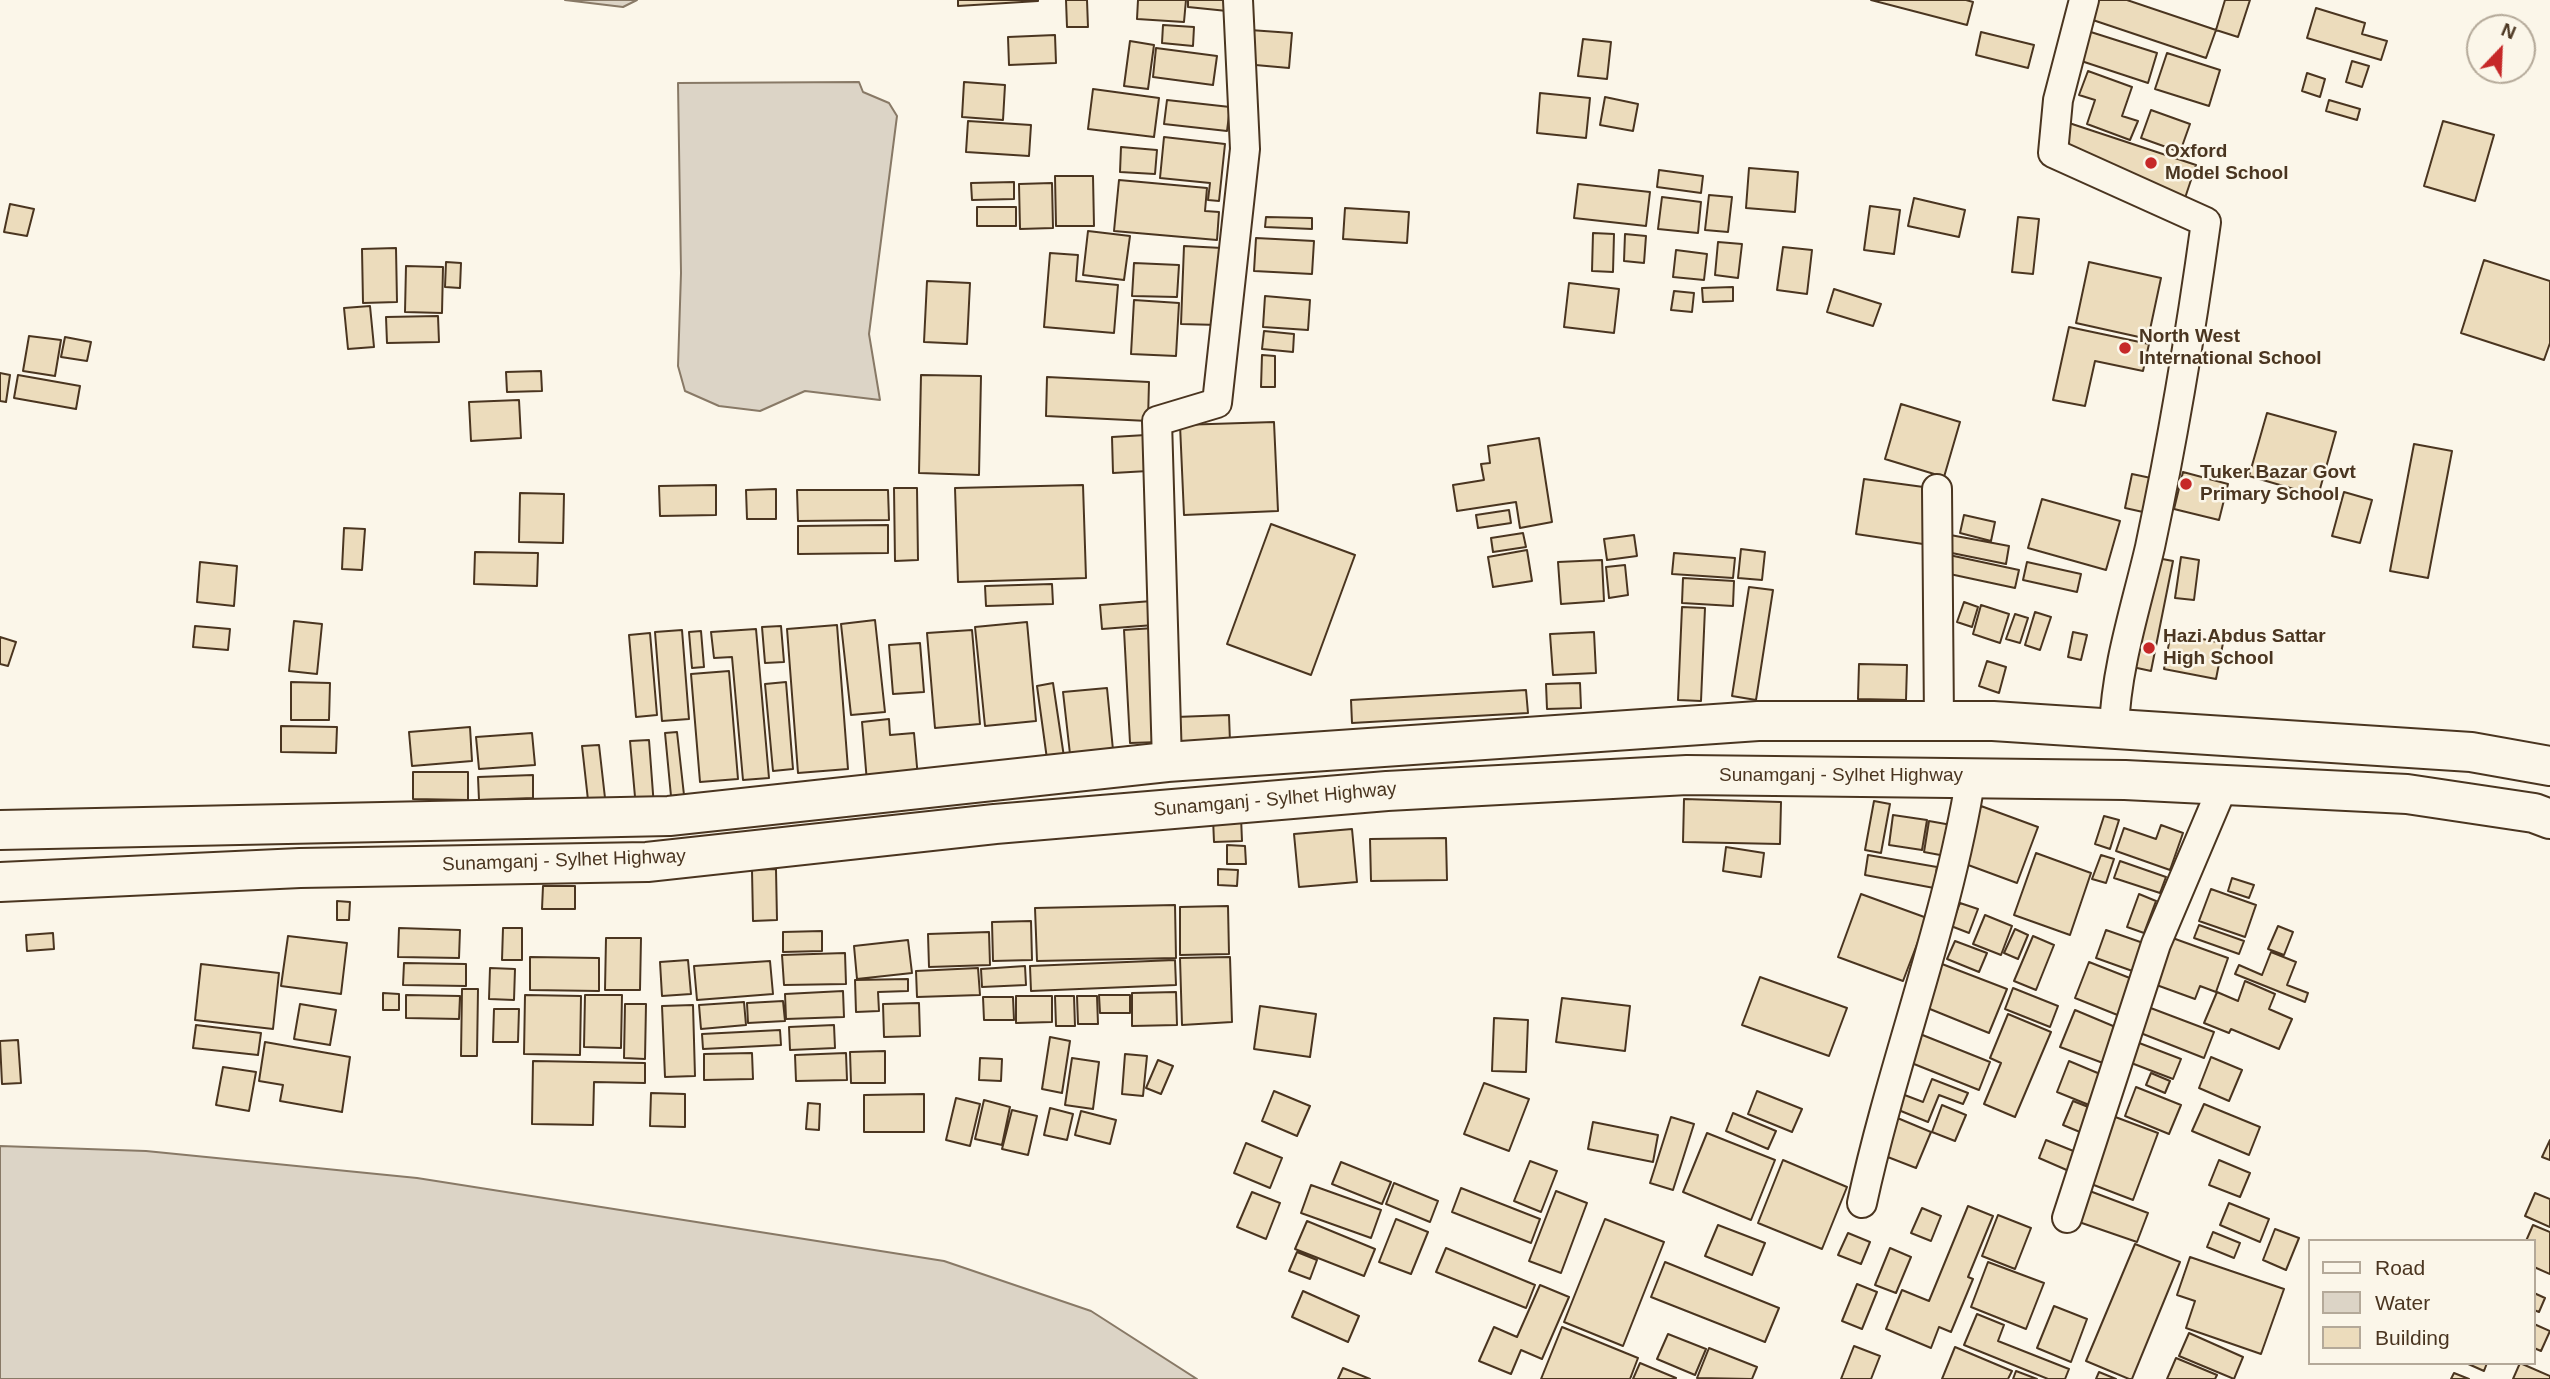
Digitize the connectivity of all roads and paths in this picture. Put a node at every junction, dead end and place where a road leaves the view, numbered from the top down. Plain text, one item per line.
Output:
1 (1238, 0) edge
2 (2084, 0) edge
3 (1937, 489) dead end
4 (1939, 721) junction
5 (2114, 729) junction
6 (1167, 762) junction
7 (2550, 766) edge
8 (1971, 776) junction
9 (2223, 786) junction
10 (2550, 819) edge
11 (3, 830) edge
12 (0, 881) edge
13 (1862, 1203) dead end
14 (2067, 1218) dead end

1 - 6 street
2 - 5 street
3 - 4 street
4 - 5 main road
4 - 6 main road
5 - 7 main road
6 - 11 main road
8 - 9 main road, Sunamganj - Sylhet Highway
8 - 12 main road, Sunamganj - Sylhet Highway
8 - 13 street
9 - 10 main road, Sunamganj - Sylhet Highway
9 - 14 street

